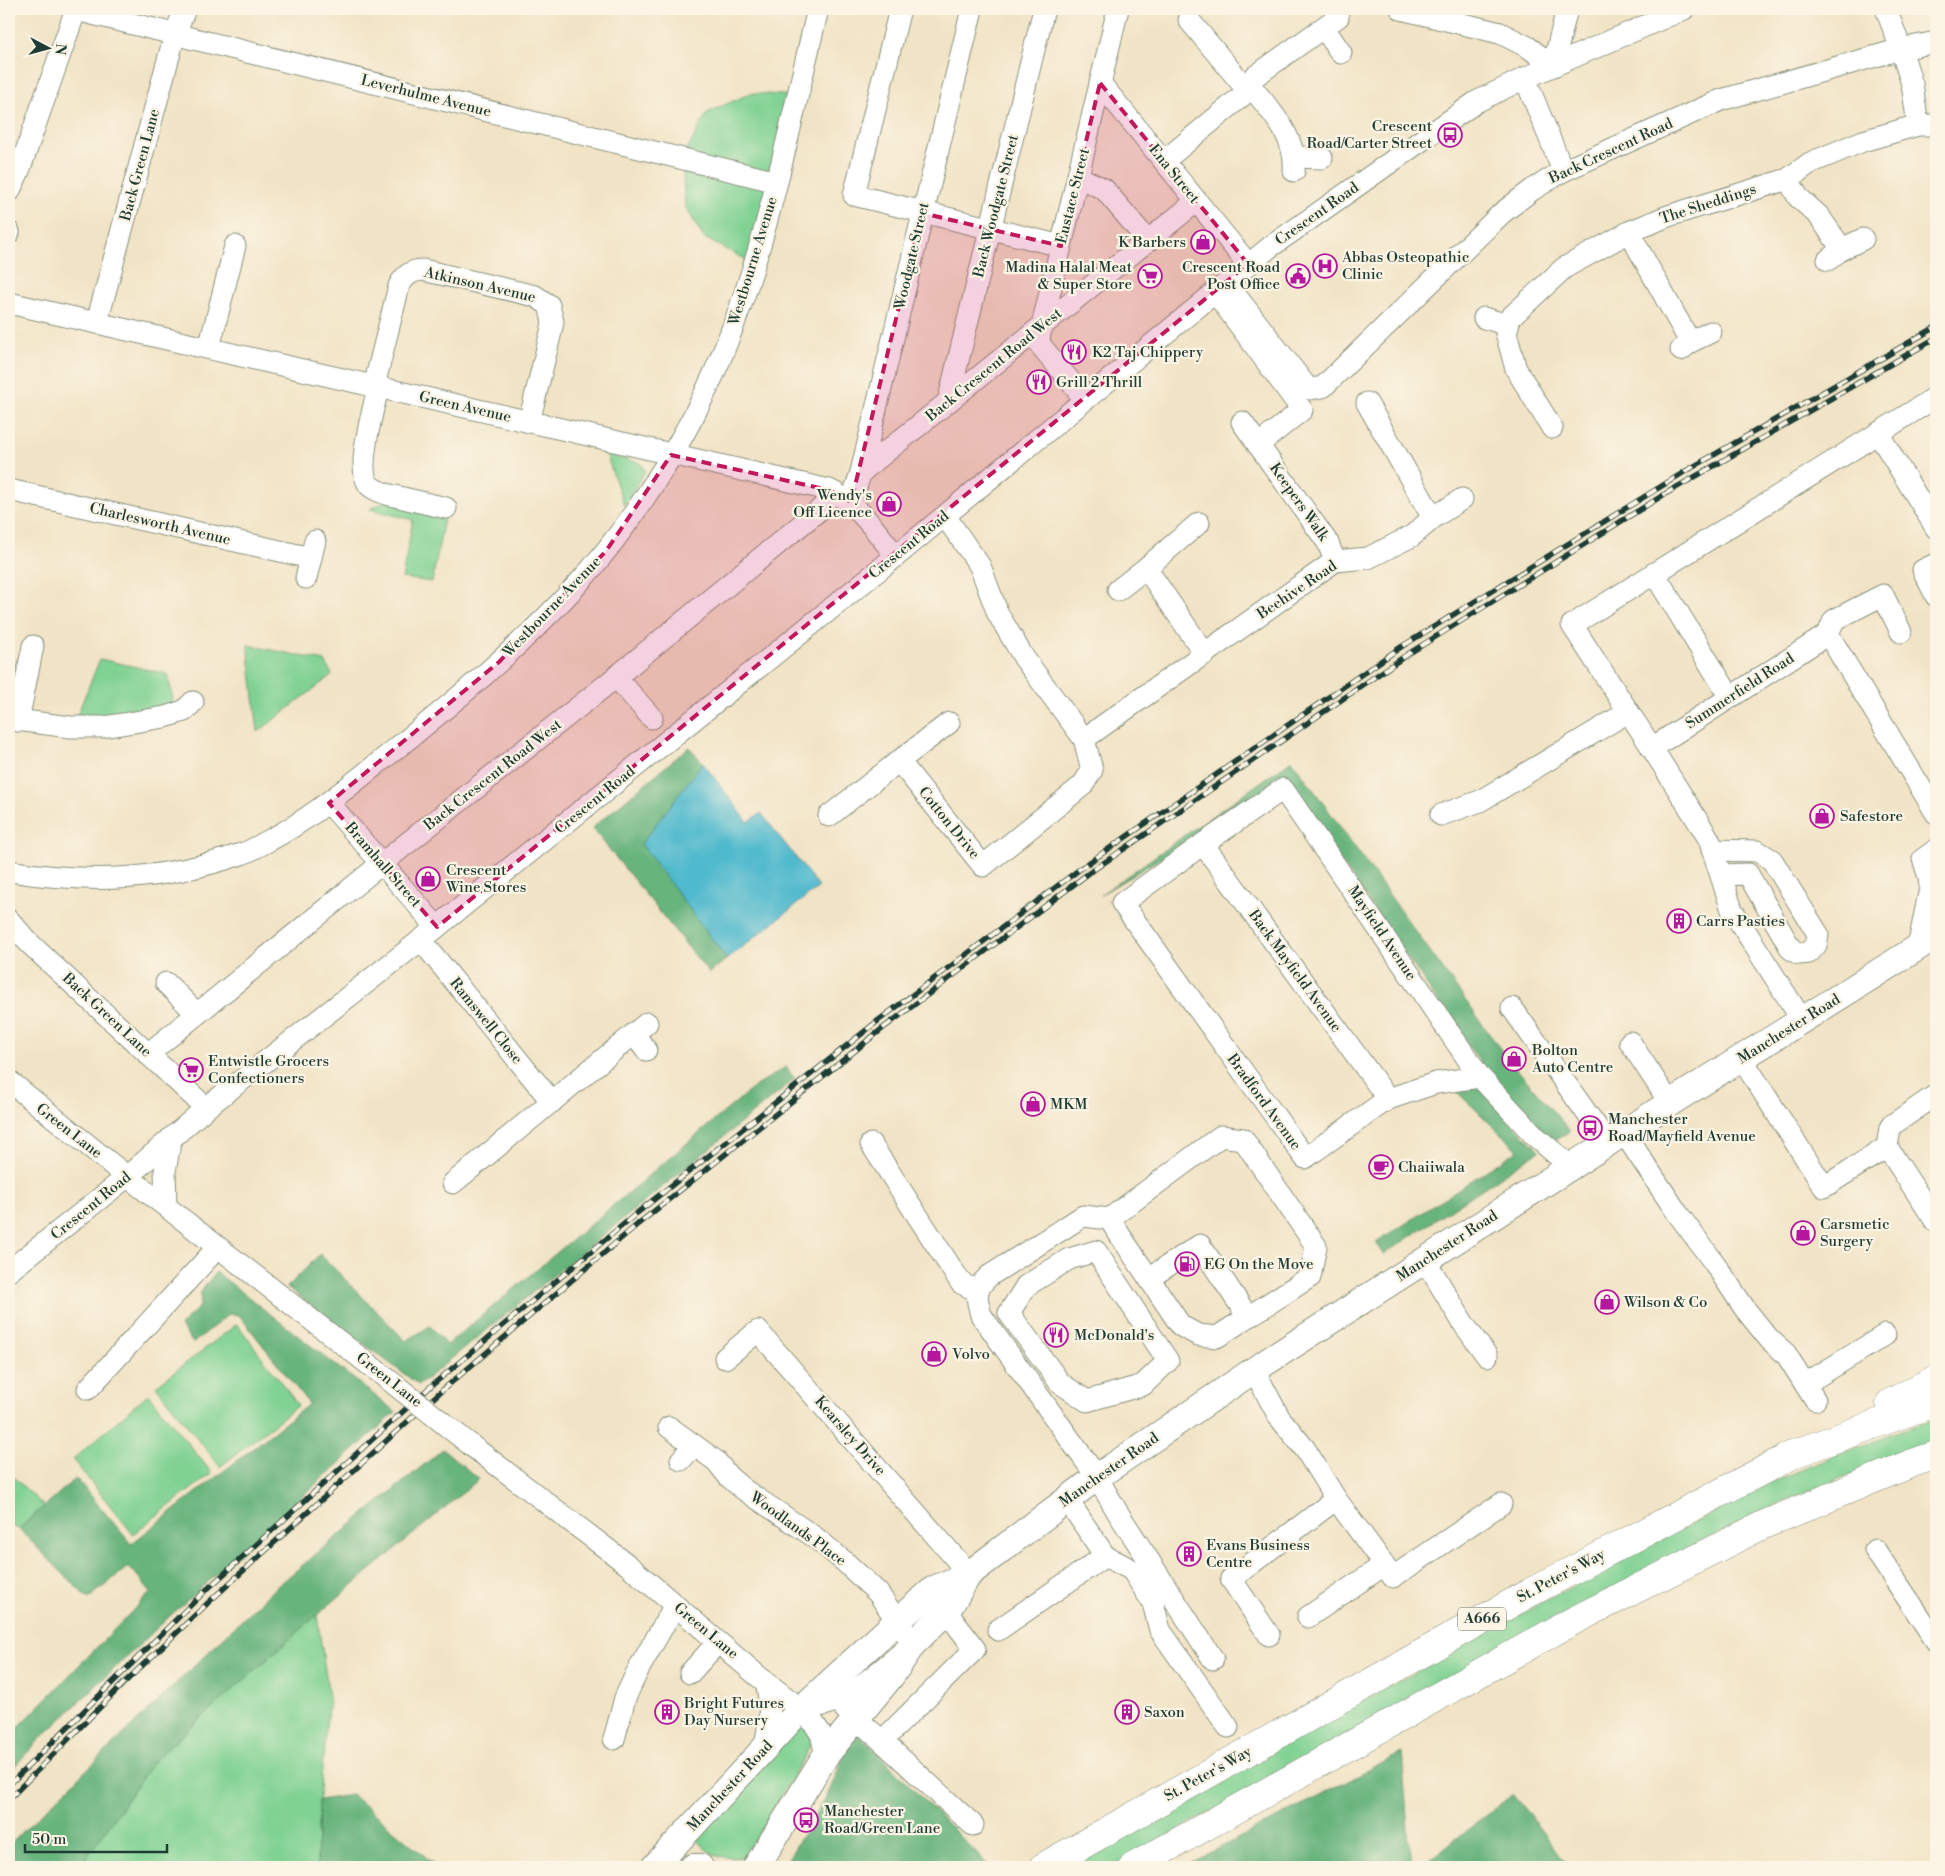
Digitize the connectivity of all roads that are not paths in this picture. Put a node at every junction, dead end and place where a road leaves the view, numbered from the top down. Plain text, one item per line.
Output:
1 (76, 9) edge
2 (184, 9) edge
3 (818, 9) edge
4 (900, 9) edge
5 (972, 9) edge
6 (1044, 9) edge
7 (1118, 9) edge
8 (1402, 9) edge
9 (1567, 9) edge
10 (1684, 9) edge
11 (1886, 9) edge
12 (1189, 20) dead end
13 (175, 34) junction
14 (1936, 42) edge
15 (1901, 49) junction
16 (1341, 53) dead end
17 (1553, 66) junction
18 (1525, 78) junction
19 (1100, 83) junction
20 (1249, 88) junction
21 (1927, 125) edge
22 (1322, 158) dead end
23 (1164, 161) junction
24 (1563, 171) junction
25 (1078, 177) junction
26 (1788, 179) junction
27 (776, 182) junction
28 (9, 192) edge
29 (1197, 201) junction
30 (922, 213) junction
31 (990, 229) junction
32 (1629, 232) junction
33 (1862, 239) dead end
34 (1148, 240) junction
35 (235, 246) dead end
36 (1061, 246) junction
37 (1248, 264) junction
38 (1220, 288) junction
39 (9, 303) edge
40 (1484, 318) dead end
41 (97, 322) junction
42 (1508, 325) junction
43 (1041, 328) junction
44 (1711, 332) dead end
45 (208, 348) junction
46 (376, 387) junction
47 (1936, 397) edge
48 (1085, 399) junction
49 (948, 402) junction
50 (1368, 403) dead end
51 (529, 422) junction
52 (1242, 422) dead end
53 (1554, 430) dead end
54 (1878, 434) junction
55 (1258, 445) junction
56 (671, 456) junction
57 (862, 472) junction
58 (9, 490) edge
59 (830, 490) junction
60 (1462, 499) dead end
61 (851, 503) junction
62 (446, 508) dead end
63 (945, 516) junction
64 (1433, 518) junction
65 (1199, 523) dead end
66 (1936, 528) edge
67 (896, 556) junction
68 (311, 559) dead end
69 (1335, 561) junction
70 (1930, 567) edge
71 (1146, 568) junction
72 (1654, 574) junction
73 (1118, 590) dead end
74 (1936, 596) edge
75 (1901, 632) dead end
76 (1828, 634) junction
77 (33, 646) dead end
78 (1205, 654) junction
79 (616, 678) junction
80 (1730, 697) junction
81 (193, 702) dead end
82 (1628, 712) junction
83 (652, 718) dead end
84 (949, 722) dead end
85 (12, 724) edge
86 (1084, 739) junction
87 (1652, 748) junction
88 (899, 761) junction
89 (329, 803) junction
90 (1936, 813) edge
91 (1440, 815) dead end
92 (829, 816) dead end
93 (1203, 844) junction
94 (1712, 850) junction
95 (1936, 850) edge
96 (382, 864) junction
97 (9, 871) edge
98 (1720, 875) junction
99 (9, 920) edge
100 (429, 934) junction
101 (1927, 942) edge
102 (166, 983) dead end
103 (1512, 1008) dead end
104 (197, 1014) junction
105 (1802, 1020) junction
106 (642, 1036) dead end
107 (1630, 1042) dead end
108 (148, 1054) junction
109 (1742, 1059) junction
110 (1480, 1077) junction
111 (9, 1082) edge
112 (1936, 1095) edge
113 (1388, 1099) junction
114 (552, 1102) junction
115 (1670, 1103) junction
116 (206, 1108) junction
117 (171, 1138) junction
118 (1616, 1138) junction
119 (871, 1144) dead end
120 (1887, 1147) junction
121 (1571, 1167) junction
122 (128, 1176) junction
123 (453, 1183) dead end
124 (166, 1206) junction
125 (1110, 1219) junction
126 (1936, 1222) edge
127 (1054, 1236) junction
128 (218, 1247) junction
129 (1425, 1260) junction
130 (1073, 1264) junction
131 (9, 1271) edge
132 (1149, 1278) junction
133 (977, 1291) junction
134 (1248, 1317) junction
135 (1885, 1335) dead end
136 (1486, 1356) dead end
137 (725, 1358) dead end
138 (1254, 1370) junction
139 (1936, 1379) edge
140 (88, 1389) dead end
141 (1936, 1402) edge
142 (669, 1427) dead end
143 (1796, 1453) junction
144 (1936, 1455) edge
145 (1096, 1477) junction
146 (1067, 1499) junction
147 (1336, 1500) junction
148 (1501, 1504) dead end
149 (1875, 1550) dead end
150 (1105, 1556) junction
151 (1384, 1565) junction
152 (969, 1574) junction
153 (675, 1605) junction
154 (946, 1611) junction
155 (1308, 1617) dead end
156 (897, 1621) junction
157 (998, 1630) dead end
158 (1269, 1635) dead end
159 (1936, 1641) edge
160 (718, 1642) junction
161 (913, 1644) junction
162 (1213, 1659) dead end
163 (690, 1673) dead end
164 (766, 1682) junction
165 (829, 1695) junction
166 (801, 1710) junction
167 (856, 1719) junction
168 (1228, 1728) dead end
169 (614, 1740) dead end
170 (882, 1741) junction
171 (763, 1751) junction
172 (826, 1755) junction
173 (973, 1825) dead end
174 (654, 1867) edge
175 (693, 1867) edge
176 (700, 1867) edge
177 (756, 1867) edge
178 (1043, 1867) edge
179 (1133, 1867) edge

1 - 13 street, Leverhulme Avenue
1 - 28 street
2 - 13 street, Back Green Lane
3 - 27 street, Westbourne Avenue
4 - 30 street
5 - 30 street, Woodgate Street
6 - 31 street, Back Woodgate Street
7 - 19 street, Eustace Street
8 - 17 street
9 - 17 street
10 - 17 street, Crescent Road
11 - 15 street, The Sheddings
12 - 20 street
13 - 27 street, Leverhulme Avenue
13 - 41 street, Back Green Lane
14 - 15 street, Back Crescent Road
15 - 21 street, The Sheddings
15 - 24 street, Back Crescent Road
16 - 20 street
17 - 18 street, Crescent Road
18 - 24 street
18 - 37 street, Crescent Road
19 - 23 street, Ena Street
19 - 25 street, Eustace Street
20 - 22 street
20 - 23 street
21 - 26 street, The Sheddings
23 - 29 street, Ena Street
24 - 38 street, Back Crescent Road
25 - 34 street
25 - 36 street, Eustace Street
26 - 32 street, The Sheddings
26 - 33 street
27 - 56 street, Westbourne Avenue
29 - 34 street, Back Crescent Road West
29 - 37 street, Ena Street
30 - 31 street
30 - 57 street, Woodgate Street
31 - 36 street
31 - 49 street, Back Woodgate Street
32 - 42 street, The Sheddings
32 - 44 street
34 - 43 street, Back Crescent Road West
35 - 45 street
36 - 43 street, Eustace Street
37 - 38 street, Crescent Road
38 - 48 street, Crescent Road
38 - 55 street
39 - 41 street, Green Avenue
40 - 42 street
41 - 45 street, Green Avenue
42 - 53 street
43 - 48 street, Eustace Street
43 - 49 street, Back Crescent Road West
45 - 46 street, Green Avenue
46 - 51 street, Green Avenue
46 - 51 street, Atkinson Avenue
46 - 62 street, Atkinson Avenue
47 - 54 street
48 - 63 street, Crescent Road
49 - 57 street, Back Crescent Road West
50 - 64 street
51 - 56 street, Green Avenue
52 - 55 street, Keepers Walk
54 - 66 street
54 - 72 street
55 - 69 street, Keepers Walk
56 - 59 street, Green Avenue
56 - 89 street, Westbourne Avenue
57 - 61 street, Woodgate Street
58 - 68 street, Charlesworth Avenue
59 - 61 street, Green Avenue
59 - 79 street, Back Crescent Road West
60 - 64 street, Beehive Road
61 - 67 street, Green Avenue
63 - 67 street, Crescent Road
63 - 86 street
64 - 69 street, Beehive Road
65 - 71 street
67 - 100 street, Crescent Road
69 - 78 street, Beehive Road
70 - 74 street
71 - 73 street
71 - 78 street
72 - 80 street
72 - 82 street
75 - 76 street, Summerfield Road
76 - 80 street, Summerfield Road
76 - 90 street
77 - 85 street
78 - 86 street, Beehive Road
79 - 83 street
79 - 96 street, Back Crescent Road West
80 - 87 street, Summerfield Road
81 - 85 street
82 - 87 street
82 - 91 street
84 - 88 street
86 - 88 street, Cotton Drive
87 - 94 street
88 - 92 street
89 - 96 street, Bramhall Street
89 - 97 street, Westbourne Avenue
93 - 110 street, Mayfield Avenue
93 - 113 street, Back Mayfield Avenue
93 - 113 street, Bradford Avenue
94 - 98 street
94 - 98 street
95 - 101 street
96 - 100 street, Bramhall Street
96 - 104 street, Back Crescent Road West
98 - 105 street
99 - 108 street, Back Green Lane
100 - 114 street, Ramswell Close
100 - 116 street, Crescent Road
101 - 105 main road, Manchester Road
102 - 104 street
103 - 118 street
104 - 108 street, Back Crescent Road West
105 - 109 main road, Manchester Road
106 - 114 street
107 - 115 street
108 - 116 street, Back Green Lane
109 - 115 main road, Manchester Road
109 - 120 street
110 - 113 street, Bradford Avenue
110 - 121 street
111 - 122 street, Green Lane
112 - 120 street
114 - 123 street
115 - 118 main road, Manchester Road
116 - 117 street, Crescent Road
117 - 122 street, Crescent Road
117 - 124 street
118 - 121 main road, Manchester Road
118 - 135 street
119 - 133 street
120 - 126 street
121 - 129 main road, Manchester Road
122 - 124 street, Green Lane
122 - 131 street, Crescent Road
124 - 128 street, Green Lane
125 - 127 street
125 - 132 street
125 - 134 street
127 - 130 street
127 - 133 street
128 - 140 street
128 - 153 street, Green Lane, bridge
129 - 136 street
129 - 138 main road, Manchester Road
130 - 130 street
132 - 134 street
132 - 134 street
133 - 145 street
137 - 152 street, Kearsley Drive
138 - 145 main road, Manchester Road
138 - 147 street
139 - 143 highway
141 - 143 highway, St. Peter's Way / A666
142 - 156 street, Woodlands Place
143 - 178 highway, St. Peter's Way / A666
144 - 179 highway
145 - 146 main road, Manchester Road
145 - 162 street
146 - 150 street
146 - 152 main road, Manchester Road
147 - 151 street
147 - 158 street
148 - 151 street
149 - 159 street
150 - 157 street
150 - 168 street
151 - 155 street
152 - 154 main road, Manchester Road
152 - 156 main road, Manchester Road
153 - 160 street, Green Lane
153 - 169 street
154 - 161 main road, Manchester Road
154 - 170 street
156 - 161 street, Woodlands Place
156 - 165 main road, Manchester Road
160 - 163 street
160 - 164 street, Green Lane
161 - 165 street
161 - 167 main road, Manchester Road
164 - 166 street, Green Lane
164 - 171 street
165 - 166 main road, Manchester Road
165 - 167 street
166 - 171 main road, Manchester Road
166 - 172 street, Green Lane
167 - 170 street
167 - 172 main road, Manchester Road
170 - 173 street
171 - 174 main road, Manchester Road
172 - 177 main road, Manchester Road
175 - 176 main road

